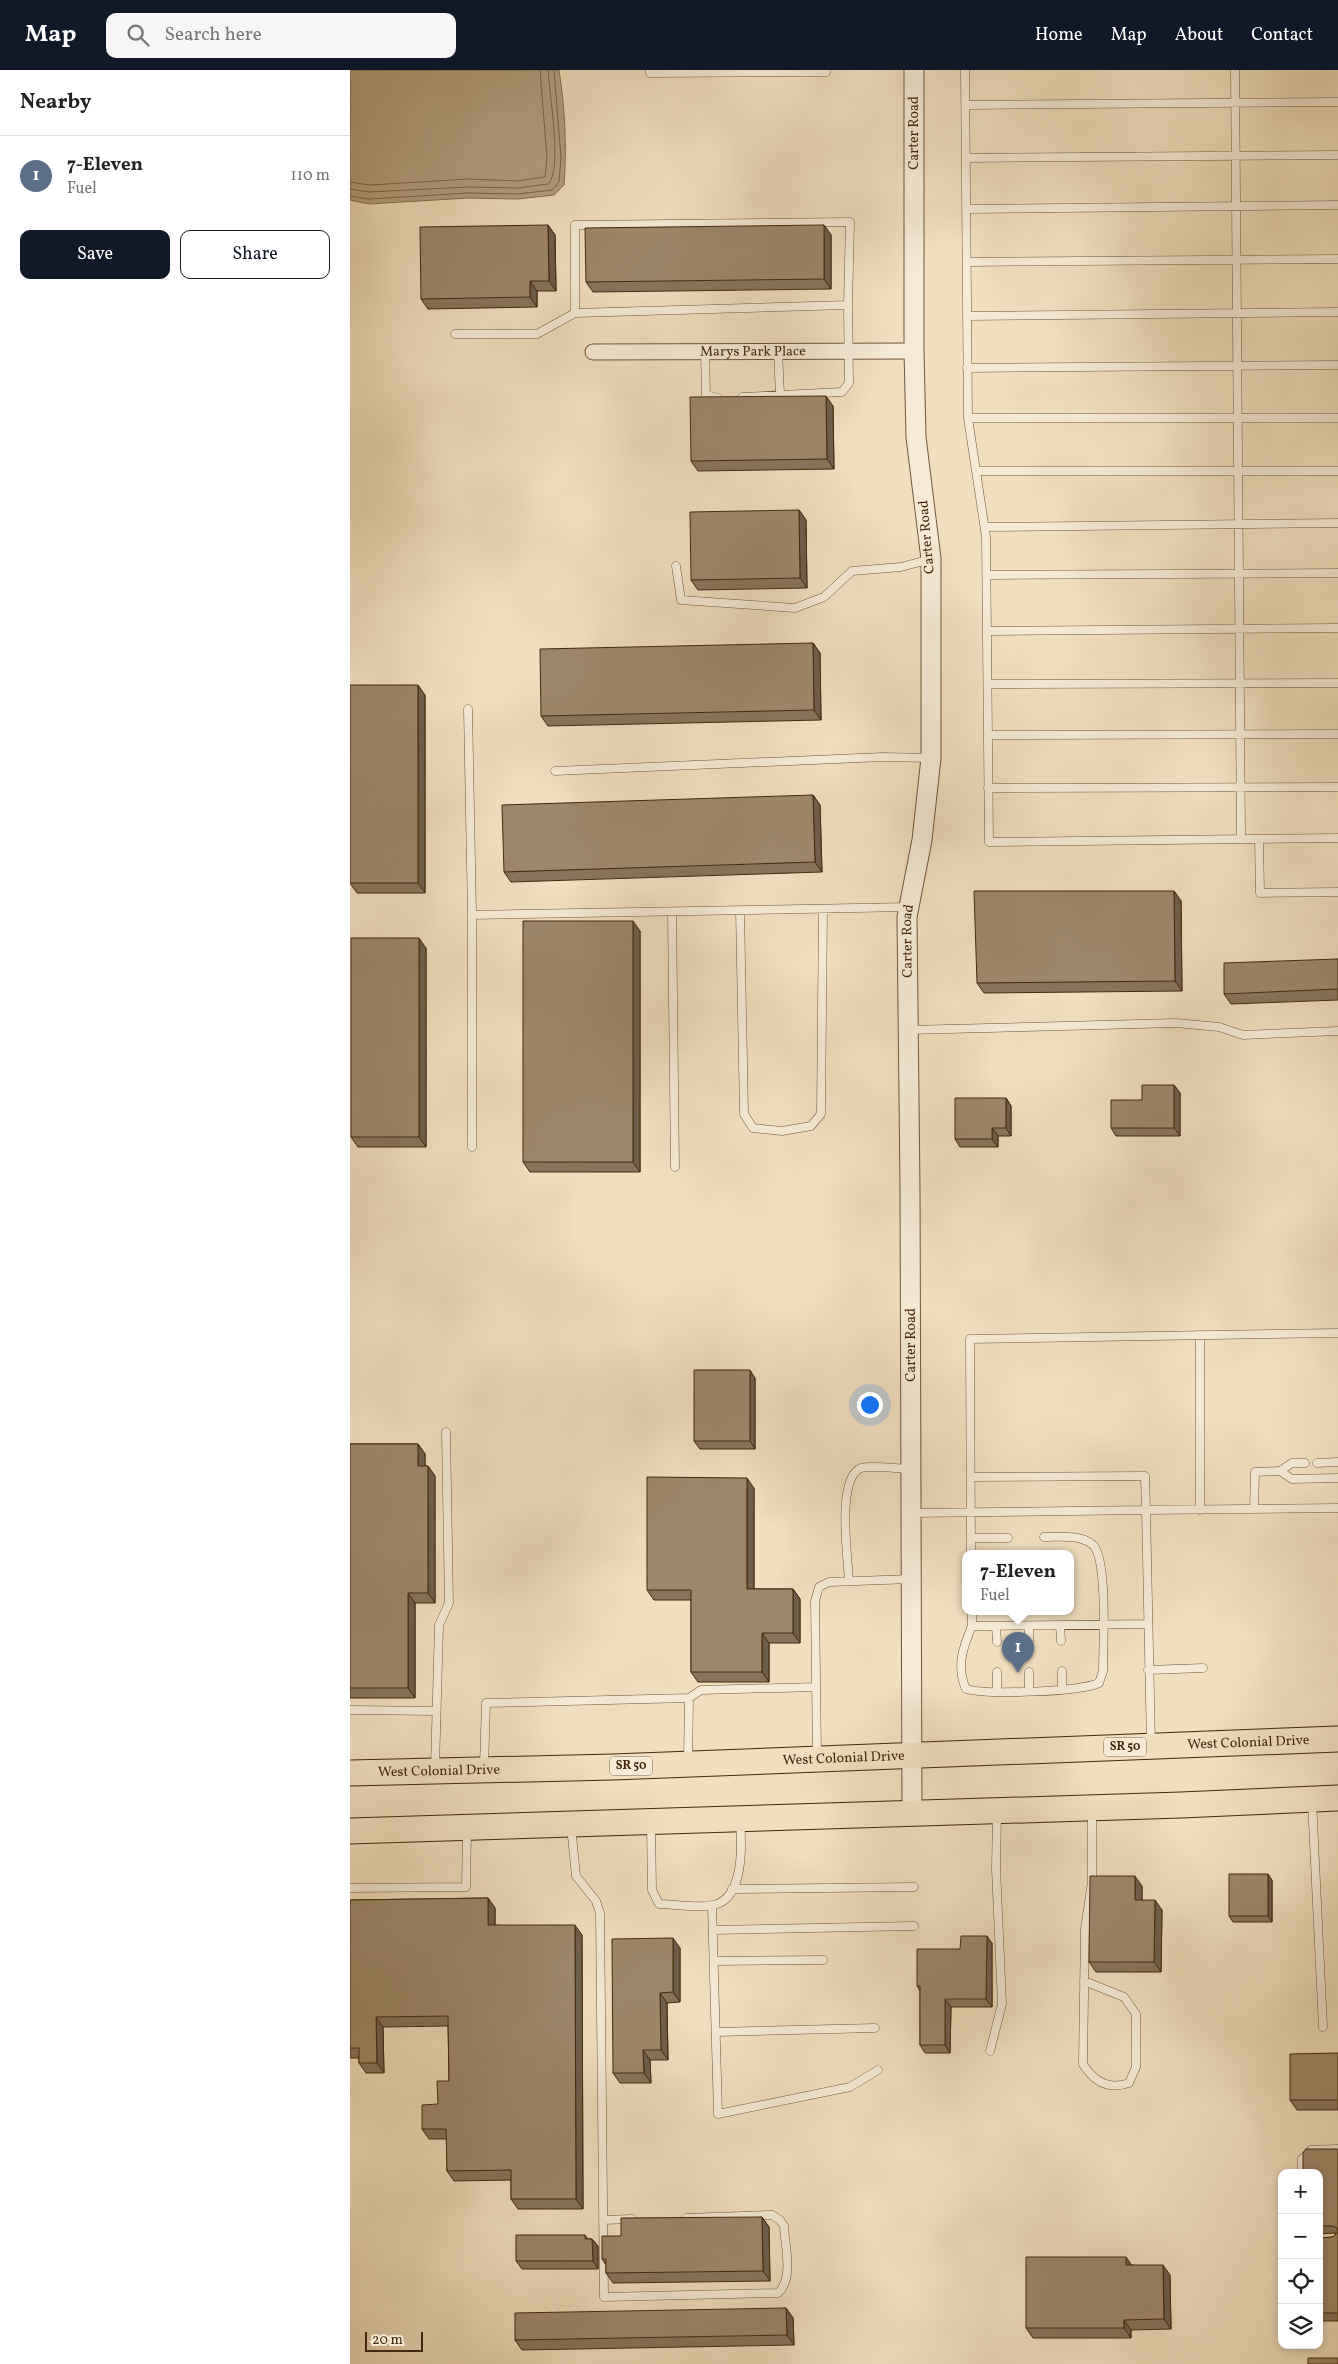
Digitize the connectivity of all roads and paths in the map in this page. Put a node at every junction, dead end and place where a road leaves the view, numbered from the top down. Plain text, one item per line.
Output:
1 (650, 70) edge
2 (914, 70) edge
3 (965, 70) edge
4 (1235, 70) edge
5 (826, 72) dead end
6 (1338, 102) edge
7 (1236, 103) junction
8 (966, 105) junction
9 (1236, 156) junction
10 (1338, 156) edge
11 (966, 158) junction
12 (1338, 205) edge
13 (1236, 206) junction
14 (966, 209) junction
15 (1338, 258) edge
16 (1237, 259) junction
17 (967, 262) junction
18 (848, 305) junction
19 (1338, 312) edge
20 (575, 313) junction
21 (1237, 313) junction
22 (967, 316) junction
23 (455, 334) dead end
24 (778, 351) junction
25 (847, 351) junction
26 (914, 351) junction
27 (593, 352) dead end
28 (705, 352) junction
29 (1338, 365) edge
30 (1238, 366) junction
31 (967, 368) junction
32 (780, 395) junction
33 (732, 397) edge
34 (722, 398) edge
35 (968, 418) junction
36 (1238, 418) junction
37 (1338, 418) edge
38 (976, 471) junction
39 (1238, 471) junction
40 (1338, 471) edge
41 (1338, 523) edge
42 (1239, 524) junction
43 (985, 527) junction
44 (931, 558) junction
45 (676, 566) dead end
46 (1338, 573) edge
47 (1239, 574) junction
48 (987, 575) junction
49 (1338, 628) edge
50 (1240, 629) junction
51 (987, 631) junction
52 (1338, 683) edge
53 (988, 684) junction
54 (1240, 684) junction
55 (468, 709) dead end
56 (1240, 734) junction
57 (1338, 734) edge
58 (988, 735) junction
59 (931, 758) junction
60 (554, 771) dead end
61 (1241, 787) junction
62 (1338, 787) edge
63 (988, 788) junction
64 (1338, 838) edge
65 (1241, 839) junction
66 (1259, 839) junction
67 (1338, 892) edge
68 (909, 908) junction
69 (823, 909) junction
70 (740, 910) junction
71 (672, 912) junction
72 (472, 915) junction
73 (908, 1030) junction
74 (1338, 1031) edge
75 (472, 1147) dead end
76 (675, 1168) dead end
77 (1338, 1334) edge
78 (1200, 1335) junction
79 (446, 1432) dead end
80 (1338, 1462) edge
81 (1317, 1463) dead end
82 (1305, 1464) dead end
83 (911, 1469) junction
84 (1280, 1470) junction
85 (971, 1476) junction
86 (1338, 1478) edge
87 (1338, 1508) edge
88 (1254, 1509) junction
89 (1146, 1510) junction
90 (1200, 1510) junction
91 (971, 1512) junction
92 (911, 1513) junction
93 (1044, 1537) dead end
94 (971, 1538) junction
95 (1008, 1538) dead end
96 (971, 1550) edge
97 (911, 1578) junction
98 (849, 1581) junction
99 (972, 1615) edge
100 (1147, 1624) junction
101 (1060, 1625) junction
102 (1103, 1625) junction
103 (972, 1626) junction
104 (996, 1626) junction
105 (1029, 1626) junction
106 (1029, 1641) dead end
107 (1061, 1641) dead end
108 (996, 1642) dead end
109 (1203, 1668) dead end
110 (1148, 1670) junction
111 (1062, 1671) dead end
112 (997, 1672) dead end
113 (1029, 1672) dead end
114 (816, 1688) junction
115 (1062, 1689) junction
116 (1029, 1691) junction
117 (997, 1692) junction
118 (689, 1698) junction
119 (350, 1710) edge
120 (436, 1711) junction
121 (1338, 1739) edge
122 (1151, 1746) junction
123 (912, 1755) junction
124 (817, 1758) junction
125 (688, 1764) junction
126 (483, 1770) junction
127 (436, 1772) junction
128 (350, 1773) edge
129 (1338, 1793) edge
130 (1338, 1798) edge
131 (1312, 1799) junction
132 (1092, 1808) junction
133 (997, 1810) junction
134 (912, 1813) junction
135 (740, 1818) junction
136 (651, 1822) junction
137 (571, 1824) junction
138 (467, 1827) junction
139 (350, 1831) edge
140 (914, 1887) dead end
141 (350, 1888) edge
142 (732, 1889) junction
143 (712, 1906) junction
144 (914, 1926) dead end
145 (714, 1930) junction
146 (824, 1960) dead end
147 (715, 1961) junction
148 (1084, 1981) junction
149 (1323, 2026) dead end
150 (875, 2028) dead end
151 (717, 2032) junction
152 (990, 2051) dead end
153 (878, 2070) dead end
154 (1338, 2149) edge
155 (1302, 2169) edge
156 (673, 2218) edge
157 (643, 2219) edge
158 (603, 2220) junction

1 - 5 lane
2 - 26 street, Carter Road
3 - 8 lane
4 - 7 lane
6 - 7 lane
7 - 8 lane
7 - 9 lane
8 - 11 lane
9 - 10 lane
9 - 11 lane
9 - 13 lane
11 - 14 lane
12 - 13 lane
13 - 14 lane
13 - 16 lane
14 - 17 lane
15 - 16 lane
16 - 17 lane
16 - 21 lane
17 - 22 lane
18 - 20 lane
18 - 20 lane
18 - 25 lane
19 - 21 lane
20 - 23 lane
21 - 22 lane
21 - 30 lane
22 - 31 lane
24 - 25 street, Marys Park Place
24 - 28 street, Marys Park Place
24 - 32 lane
25 - 26 street, Marys Park Place
25 - 32 lane
26 - 44 street, Carter Road
27 - 28 street, Marys Park Place
28 - 34 lane
29 - 30 lane
30 - 31 lane
30 - 36 lane
31 - 35 lane
32 - 33 lane
35 - 36 lane
35 - 38 lane
36 - 37 lane
36 - 39 lane
38 - 39 lane
38 - 43 lane
39 - 40 lane
39 - 42 lane
41 - 42 lane
42 - 43 lane
42 - 47 lane
43 - 48 lane
44 - 45 lane
44 - 59 street, Carter Road
46 - 47 lane
47 - 48 lane
47 - 50 lane
48 - 51 lane
49 - 50 lane
50 - 51 lane
50 - 54 lane
51 - 53 lane
52 - 54 lane
53 - 54 lane
53 - 58 lane
54 - 56 lane
55 - 72 lane
56 - 57 lane
56 - 58 lane
56 - 61 lane
58 - 63 lane
59 - 60 lane
59 - 68 street, Carter Road
61 - 62 lane
61 - 63 lane
61 - 65 lane
63 - 65 lane
64 - 66 lane
65 - 66 lane
66 - 67 lane
68 - 69 lane
68 - 73 street, Carter Road
69 - 70 lane
69 - 70 lane
70 - 71 lane
71 - 72 lane
71 - 76 lane
72 - 75 lane
73 - 74 lane
73 - 83 street, Carter Road
77 - 78 lane
78 - 85 lane
78 - 90 lane
79 - 120 lane
80 - 81 lane
82 - 84 lane
83 - 92 street, Carter Road
83 - 98 lane
84 - 86 lane
84 - 88 lane
85 - 89 lane
85 - 91 lane
87 - 88 lane
88 - 90 lane
89 - 90 lane
89 - 91 lane
89 - 100 lane
91 - 92 lane
91 - 94 lane
92 - 97 street, Carter Road
93 - 102 lane
94 - 95 lane
94 - 96 lane
97 - 98 lane
97 - 123 street, Carter Road
98 - 114 lane
99 - 103 lane
100 - 102 lane
100 - 110 lane
101 - 102 lane
101 - 105 lane
101 - 107 lane
102 - 115 lane
103 - 104 lane
103 - 117 lane
104 - 105 lane
104 - 108 lane
105 - 106 lane
109 - 110 lane
110 - 122 lane
111 - 115 lane
112 - 117 lane
113 - 116 lane
114 - 118 lane
114 - 124 lane
115 - 116 lane
116 - 117 lane
118 - 125 lane
118 - 126 lane
119 - 120 lane
120 - 127 lane
121 - 122 highway, West Colonial Drive / SR 50
122 - 123 highway, West Colonial Drive / SR 50
123 - 124 highway, West Colonial Drive / SR 50
123 - 134 street, Carter Road
124 - 125 highway, West Colonial Drive / SR 50
125 - 126 highway, West Colonial Drive / SR 50
126 - 127 highway, West Colonial Drive / SR 50
127 - 128 highway, West Colonial Drive / SR 50
129 - 131 highway
130 - 131 highway
131 - 132 highway
131 - 149 lane
132 - 133 highway
132 - 148 lane
133 - 134 highway
133 - 152 lane
134 - 135 highway
135 - 136 highway
135 - 142 lane
136 - 137 highway
136 - 143 lane
137 - 138 highway
137 - 158 lane
138 - 139 highway
138 - 141 lane
140 - 142 lane
142 - 143 lane
143 - 145 lane
144 - 145 lane
145 - 147 lane
146 - 147 lane
147 - 151 lane
148 - 148 lane
150 - 151 lane
151 - 153 lane
154 - 155 lane
156 - 158 lane
157 - 158 lane

